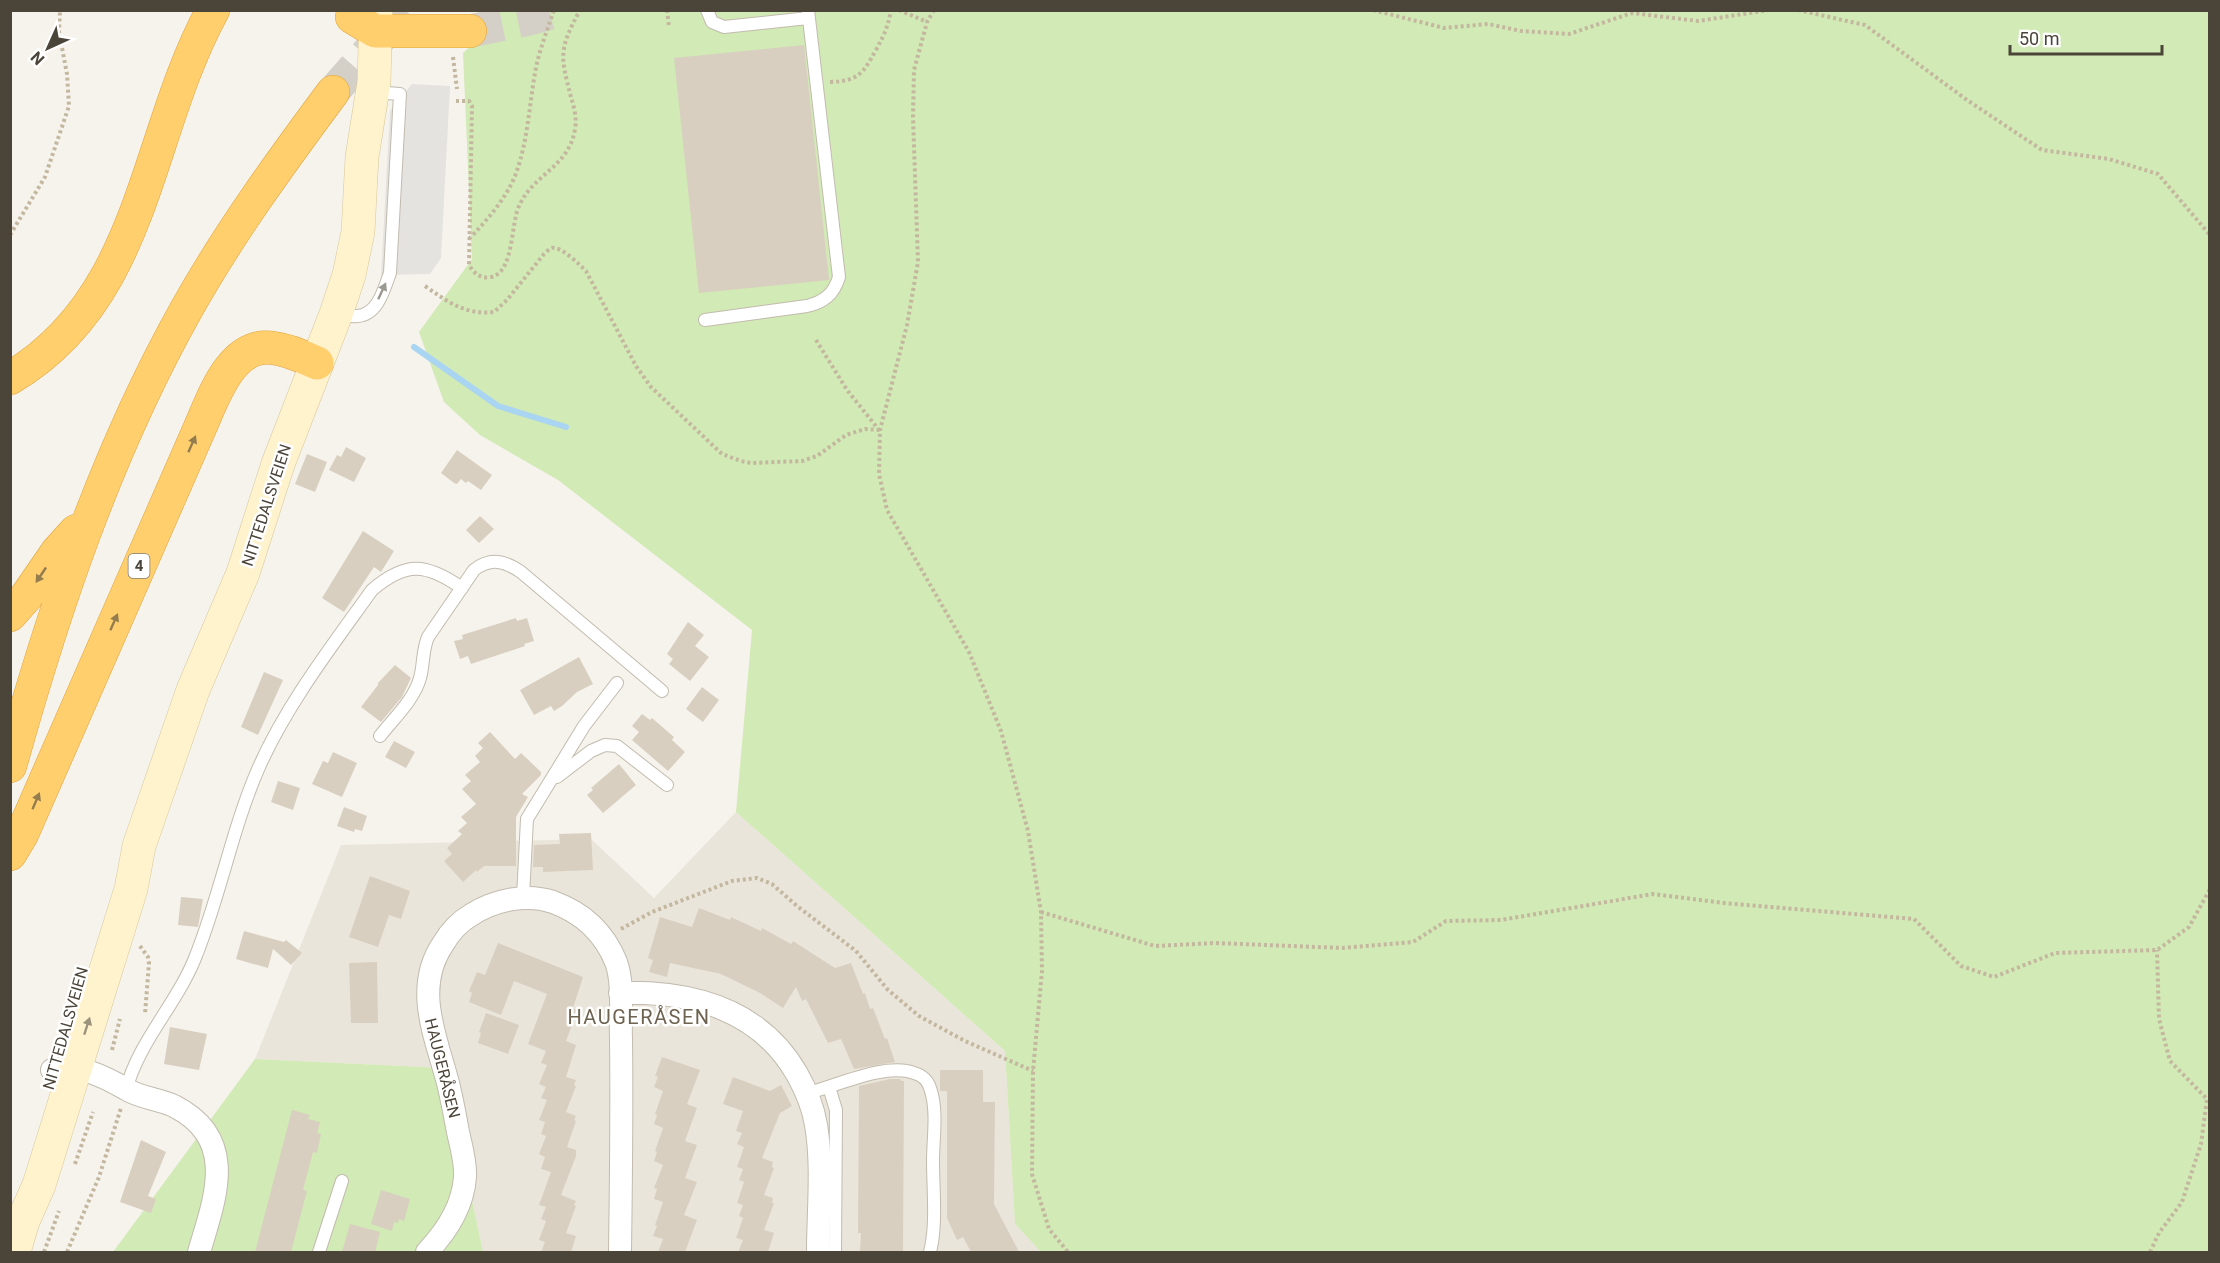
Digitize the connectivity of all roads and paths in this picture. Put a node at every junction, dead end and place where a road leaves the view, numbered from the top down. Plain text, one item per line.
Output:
1 (60, 10) edge
2 (213, 10) edge
3 (554, 10) edge
4 (580, 10) edge
5 (667, 10) edge
6 (707, 10) edge
7 (891, 10) edge
8 (899, 10) edge
9 (934, 10) edge
10 (1373, 10) edge
11 (1769, 10) edge
12 (1798, 10) edge
13 (808, 14) edge
14 (381, 20) edge
15 (927, 22) junction
16 (669, 27) dead end
17 (460, 39) joint
18 (847, 81) dead end
19 (457, 89) dead end
20 (353, 95) junction
21 (456, 101) dead end
22 (10, 235) edge
23 (2210, 235) edge
24 (468, 239) junction
25 (425, 286) dead end
26 (336, 314) junction
27 (705, 320) dead end
28 (816, 340) dead end
29 (317, 363) junction
30 (10, 378) edge
31 (880, 430) junction
32 (91, 514) junction
33 (462, 588) junction
34 (10, 615) edge
35 (617, 683) dead end
36 (662, 690) dead end
37 (380, 736) dead end
38 (10, 766) edge
39 (552, 781) junction
40 (667, 785) dead end
41 (10, 854) edge
42 (2210, 889) edge
43 (523, 897) junction
44 (1041, 912) junction
45 (604, 938) junction
46 (139, 946) dead end
47 (2157, 950) junction
48 (620, 993) junction
49 (144, 1021) dead end
50 (1033, 1071) junction
51 (66, 1073) junction
52 (126, 1090) junction
53 (818, 1090) junction
54 (342, 1180) dead end
55 (934, 1250) edge
56 (14, 1252) edge
57 (67, 1252) edge
58 (199, 1252) edge
59 (319, 1252) edge
60 (428, 1252) edge
61 (620, 1252) edge
62 (818, 1252) edge
63 (835, 1252) edge
64 (1068, 1252) edge
65 (2150, 1252) edge

1 - 22 path
2 - 30 highway
3 - 24 path
4 - 24 path
5 - 16 path
6 - 13 lane
7 - 18 path
8 - 15 path
9 - 15 path
10 - 11 path
12 - 23 path
13 - 27 lane
14 - 17 highway
14 - 20 main road, NITTEDALSVEIEN
15 - 31 path
17 - 19 path
20 - 26 main road, NITTEDALSVEIEN
26 -> 20 lane
20 - 32 highway
21 - 24 path
25 - 31 path
26 - 29 main road, NITTEDALSVEIEN
28 - 31 path
41 -> 29 highway, 4
29 - 51 main road, NITTEDALSVEIEN
31 - 44 path
32 -> 34 highway
32 - 38 highway
33 - 36 lane
33 - 37 lane
33 - 52 lane
35 - 39 lane
39 - 40 lane
39 - 43 lane
42 - 47 path
43 - 45 street, HAUGERÅSEN
43 - 60 street, HAUGERÅSEN
44 - 47 path
44 - 50 path
45 - 48 street, HAUGERÅSEN
45 - 50 path
46 - 49 path
47 - 65 path
48 - 53 street
48 - 61 street, HAUGERÅSEN
50 - 64 path
51 - 52 street
51 - 56 main road, NITTEDALSVEIEN
52 - 57 path
52 - 58 street
53 - 55 lane
53 - 62 street
53 - 63 lane
54 - 59 lane

